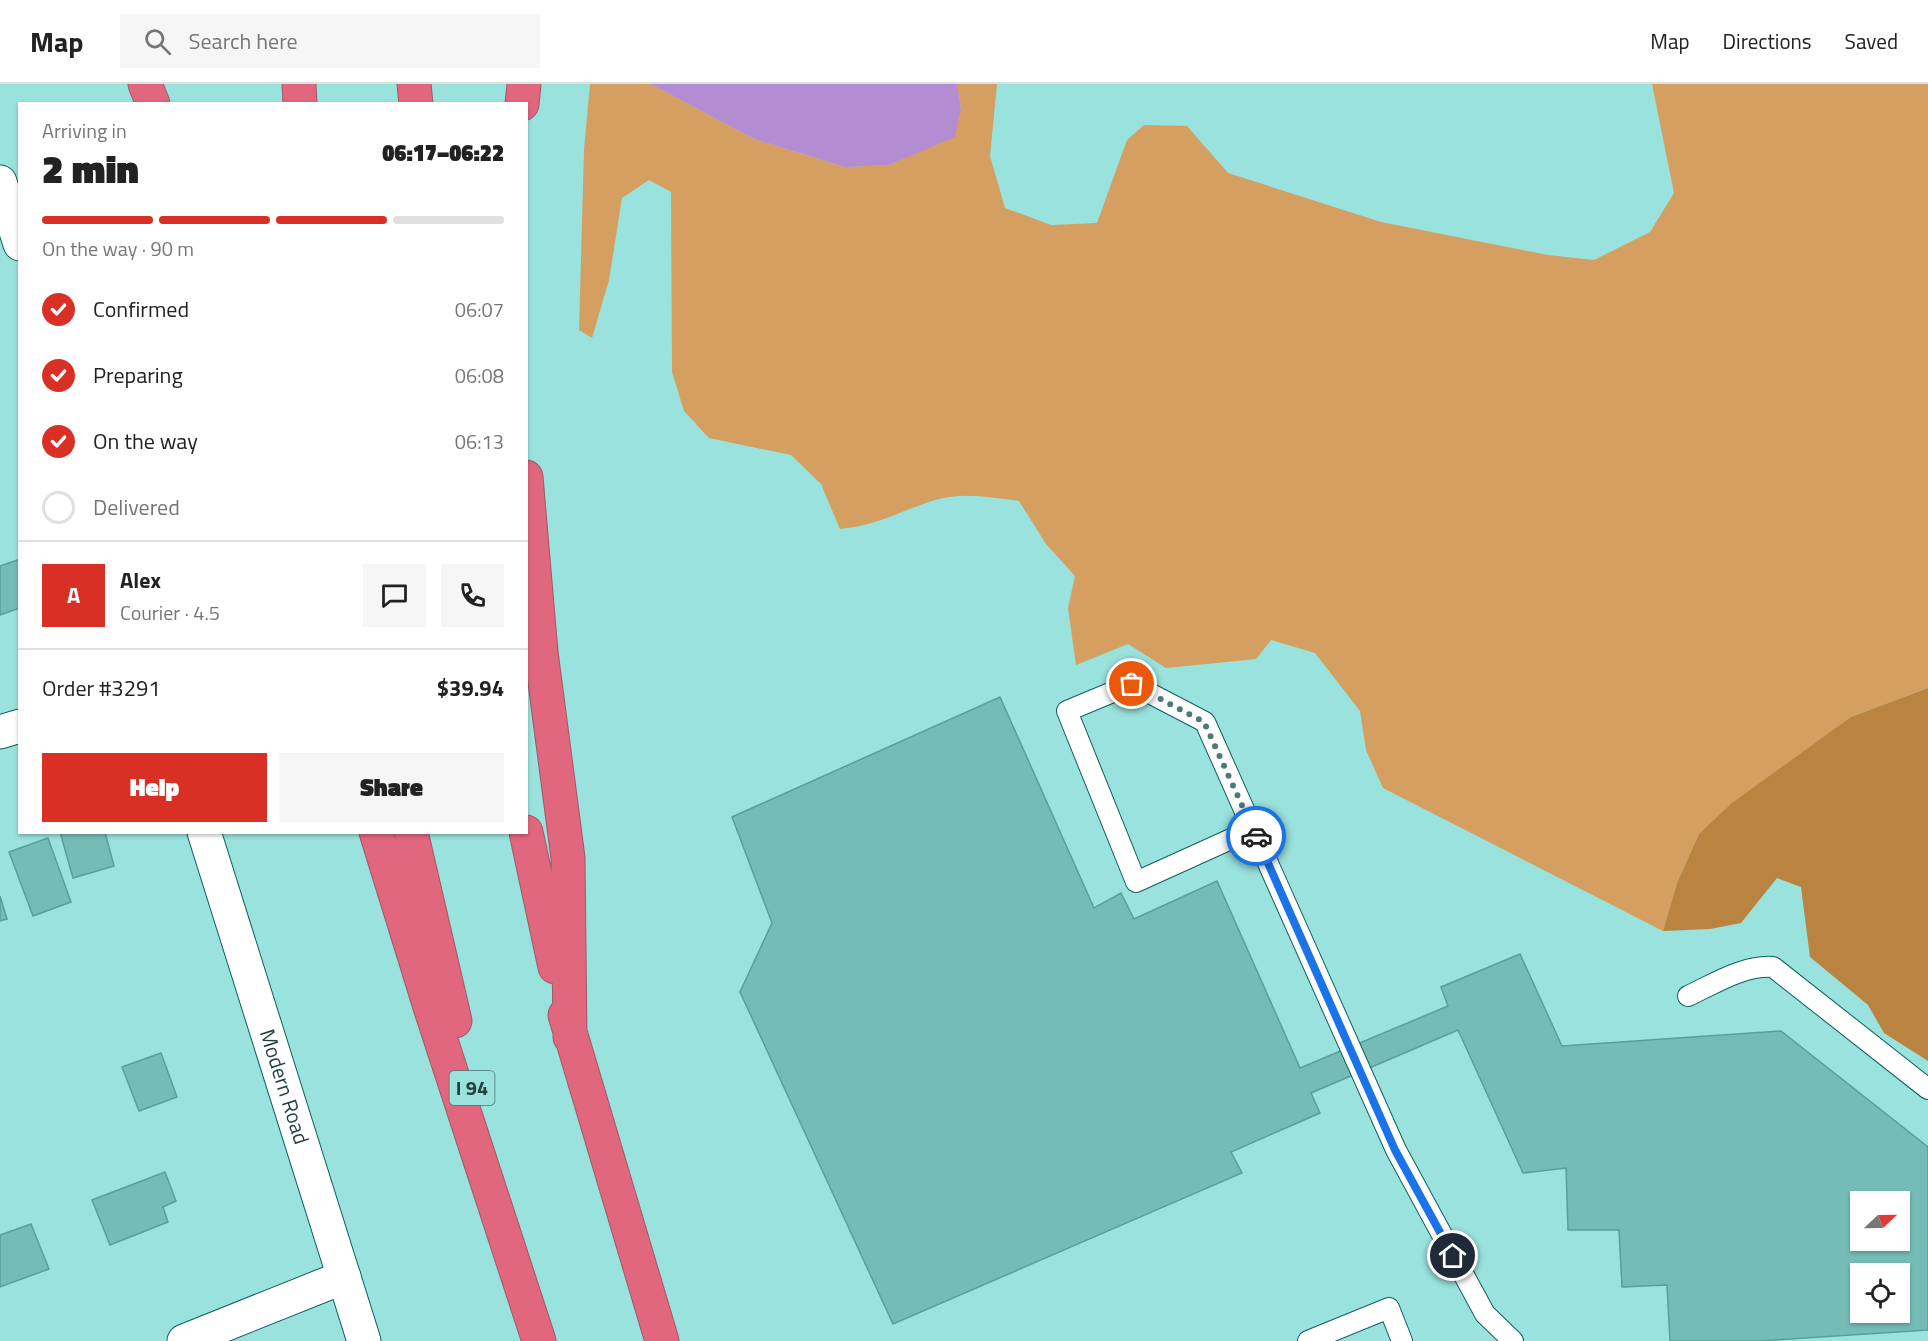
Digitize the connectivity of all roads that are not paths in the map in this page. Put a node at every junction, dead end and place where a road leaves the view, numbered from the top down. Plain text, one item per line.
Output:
1 (146, 84) edge
2 (298, 84) edge
3 (414, 84) edge
4 (524, 84) edge
5 (152, 102) edge
6 (300, 102) edge
7 (416, 102) edge
8 (522, 102) edge
9 (2, 194) edge
10 (18, 238) edge
11 (528, 500) edge
12 (18, 727) edge
13 (0, 732) edge
14 (1253, 829) junction
15 (205, 834) edge
16 (377, 834) edge
17 (411, 834) edge
18 (526, 834) edge
19 (1688, 996) dead end
20 (570, 1037) junction
21 (1928, 1089) edge
22 (344, 1277) junction
23 (184, 1341) edge
24 (364, 1341) edge
25 (540, 1341) edge
26 (662, 1341) edge
27 (1308, 1341) edge
28 (1402, 1341) edge
29 (1513, 1341) edge

1 - 5 highway
2 - 6 highway
3 - 7 highway
4 - 8 highway
9 - 10 street
11 - 20 highway
12 - 13 street
14 - 14 lane
14 - 29 lane
15 - 22 street, Modern Road
16 - 25 highway
17 - 25 highway, I 94
18 - 20 highway
19 - 21 lane
20 - 26 highway
22 - 23 street
22 - 24 street, Modern Road
27 - 28 lane

